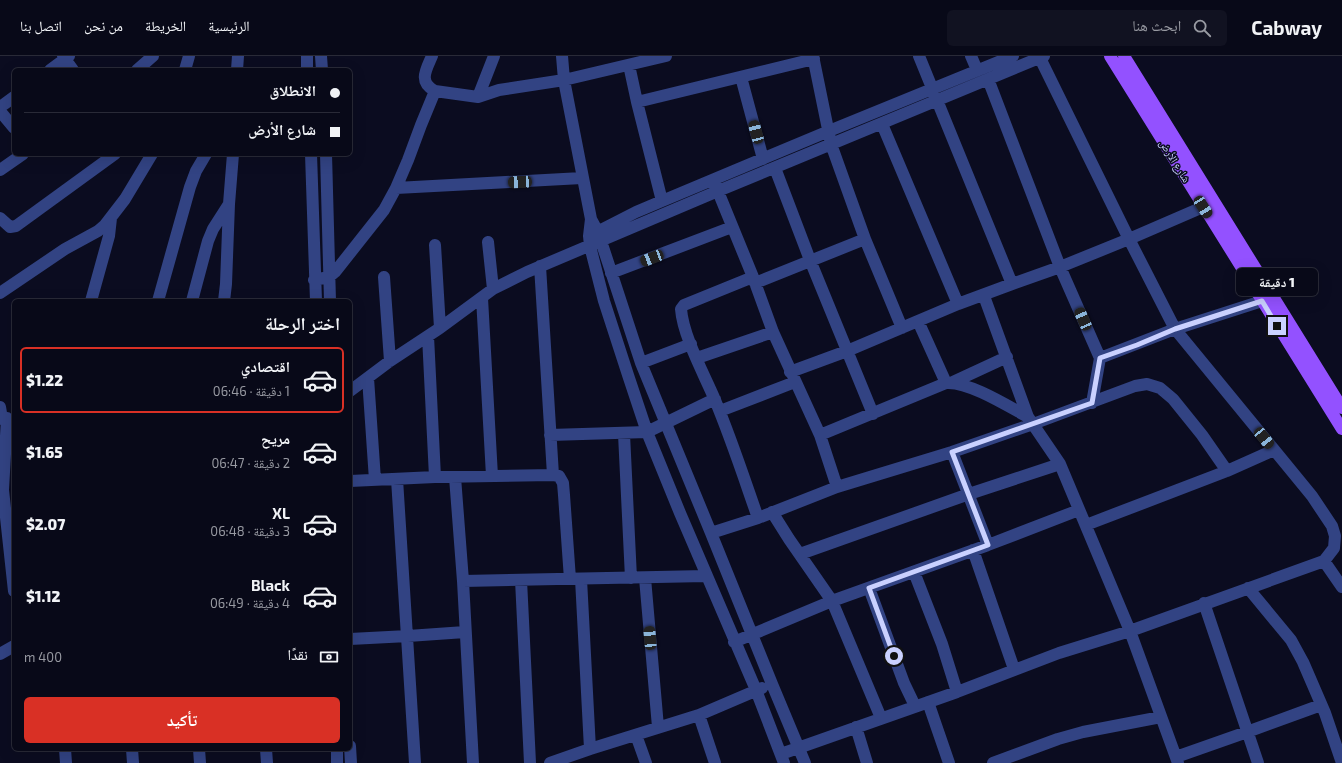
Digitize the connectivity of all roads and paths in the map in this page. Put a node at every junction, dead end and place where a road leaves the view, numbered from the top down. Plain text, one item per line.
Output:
1 (153, 56) edge
2 (188, 56) edge
3 (238, 56) edge
4 (307, 56) edge
5 (321, 56) edge
6 (432, 56) edge
7 (494, 56) edge
8 (562, 56) edge
9 (666, 56) edge
10 (919, 56) edge
11 (971, 56) edge
12 (1013, 56) edge
13 (1110, 56) edge
14 (1124, 56) edge
15 (66, 57) edge
16 (1041, 57) edge
17 (813, 58) edge
18 (629, 65) junction
19 (52, 68) edge
20 (72, 68) edge
21 (139, 68) edge
22 (185, 68) edge
23 (237, 68) edge
24 (307, 68) edge
25 (322, 68) edge
26 (977, 70) junction
27 (741, 77) junction
28 (988, 79) junction
29 (564, 80) junction
30 (932, 89) junction
31 (435, 91) junction
32 (12, 98) edge
33 (478, 98) junction
34 (937, 100) junction
35 (637, 102) junction
36 (0, 107) edge
37 (0, 111) edge
38 (882, 124) junction
39 (12, 126) edge
40 (829, 131) junction
41 (831, 144) junction
42 (20, 156) edge
43 (112, 156) edge
44 (151, 156) edge
45 (205, 156) edge
46 (232, 156) edge
47 (311, 156) edge
48 (326, 156) edge
49 (764, 159) junction
50 (775, 168) junction
51 (0, 170) edge
52 (1188, 170) junction
53 (582, 178) junction
54 (716, 186) junction
55 (396, 188) junction
56 (662, 201) junction
57 (229, 204) junction
58 (1203, 207) junction
59 (0, 218) edge
60 (111, 218) junction
61 (732, 227) junction
62 (594, 239) junction
63 (865, 239) junction
64 (1129, 240) junction
65 (488, 242) dead end
66 (435, 245) dead end
67 (810, 260) junction
68 (540, 266) junction
69 (1060, 267) junction
70 (612, 273) junction
71 (329, 277) junction
72 (384, 277) dead end
73 (314, 280) junction
74 (754, 280) junction
75 (1012, 284) junction
76 (493, 289) junction
77 (0, 293) edge
78 (984, 296) junction
79 (482, 298) junction
80 (92, 299) edge
81 (159, 299) edge
82 (193, 299) edge
83 (224, 299) edge
84 (316, 299) edge
85 (330, 299) edge
86 (1262, 301) junction
87 (958, 304) junction
88 (918, 321) junction
89 (440, 328) junction
90 (902, 328) junction
91 (1175, 329) junction
92 (773, 332) junction
93 (428, 336) junction
94 (691, 344) junction
95 (847, 351) junction
96 (1006, 357) junction
97 (697, 358) junction
98 (1100, 358) junction
99 (390, 361) junction
100 (641, 362) junction
101 (793, 377) junction
102 (368, 378) junction
103 (950, 383) junction
104 (352, 390) edge
105 (715, 399) junction
106 (1092, 403) junction
107 (1342, 408) edge
108 (720, 411) junction
109 (873, 414) junction
110 (5, 416) edge
111 (1030, 420) junction
112 (665, 424) junction
113 (1342, 429) edge
114 (647, 432) junction
115 (624, 434) junction
116 (550, 435) junction
117 (820, 435) junction
118 (1274, 450) junction
119 (952, 452) junction
120 (1060, 464) junction
121 (1227, 471) junction
122 (553, 475) junction
123 (492, 476) junction
124 (435, 477) junction
125 (455, 477) junction
126 (397, 479) junction
127 (375, 480) junction
128 (352, 481) edge
129 (836, 487) junction
130 (1, 493) edge
131 (969, 494) junction
132 (1079, 510) junction
133 (772, 512) junction
134 (758, 518) junction
135 (1086, 525) junction
136 (711, 533) junction
137 (1339, 534) edge
138 (988, 545) junction
139 (973, 550) junction
140 (800, 554) junction
141 (1324, 561) junction
142 (914, 572) junction
143 (12, 576) edge
144 (706, 576) junction
145 (631, 578) junction
146 (645, 578) junction
147 (576, 579) junction
148 (521, 580) junction
149 (463, 581) junction
150 (1342, 587) edge
151 (869, 588) junction
152 (1248, 588) junction
153 (832, 601) junction
154 (1204, 603) junction
155 (1130, 631) junction
156 (465, 632) junction
157 (752, 634) junction
158 (408, 636) junction
159 (352, 639) edge
160 (734, 642) junction
161 (12, 647) edge
162 (0, 654) edge
163 (1014, 669) junction
164 (772, 684) junction
165 (756, 690) junction
166 (957, 692) junction
167 (928, 702) junction
168 (1321, 705) junction
169 (915, 706) junction
170 (699, 715) junction
171 (1161, 717) junction
172 (881, 718) junction
173 (856, 726) junction
174 (658, 727) junction
175 (1247, 732) junction
176 (636, 735) junction
177 (798, 747) junction
178 (590, 749) junction
179 (65, 751) edge
180 (132, 751) edge
181 (199, 751) edge
182 (266, 751) edge
183 (337, 751) edge
184 (350, 751) edge
185 (782, 759) edge
186 (1177, 760) edge
187 (66, 763) edge
188 (133, 763) edge
189 (200, 763) edge
190 (267, 763) edge
191 (337, 763) edge
192 (351, 763) edge
193 (415, 763) edge
194 (473, 763) edge
195 (530, 763) edge
196 (553, 763) edge
197 (646, 763) edge
198 (715, 763) edge
199 (805, 763) edge
200 (867, 763) edge
201 (949, 763) edge
202 (992, 763) edge
203 (1258, 763) edge
204 (1342, 763) edge

1 - 21 street
2 - 22 street
3 - 23 street
4 - 24 street
5 - 25 street
6 - 31 street
7 - 33 street
8 - 29 street
9 - 18 street
10 - 30 street
11 - 26 street
12 - 26 street
13 - 52 main road, شارع الأرض
14 - 52 main road, شارع الأرض
15 - 19 street
15 - 20 street
16 - 28 street
16 - 64 street
17 - 27 street
17 - 40 street
18 - 29 street
18 - 35 street
26 - 30 street
27 - 35 street
27 - 49 street
28 - 34 street
28 - 69 street
29 - 33 street
29 - 53 street
30 - 34 street
30 - 40 street
31 - 33 street
31 - 55 street
32 - 36 street
34 - 38 street
34 - 75 street
35 - 56 street
37 - 39 street
38 - 41 street
38 - 87 street
40 - 41 street
40 - 49 street
41 - 50 street
41 - 63 street
42 - 51 street
43 - 59 street
44 - 60 street
45 - 81 street
46 - 57 street
47 - 73 street
48 - 71 street
49 - 54 street
50 - 54 street
50 - 67 street
52 - 58 main road, شارع الأرض
52 - 107 main road, شارع الأرض
53 - 55 street
53 - 62 street
54 - 56 street
54 - 61 street
54 - 62 street
55 - 71 street
56 - 62 street
57 - 82 street
57 - 83 street
58 - 64 street
58 - 86 main road, شارع الأرض
60 - 77 street
60 - 80 street
61 - 70 street
61 - 74 street
62 - 68 street
62 - 70 street
62 - 114 street
63 - 67 street
63 - 90 street
64 - 69 street
64 - 91 street
65 - 76 street
66 - 89 street
67 - 74 street
67 - 95 street
68 - 76 street
68 - 116 street
69 - 75 street
69 - 98 street
70 - 100 street
71 - 73 street
71 - 85 street
72 - 99 street
73 - 84 street
74 - 92 street
74 - 94 street
75 - 78 street
76 - 79 street
78 - 87 street
78 - 96 street
79 - 89 street
79 - 123 street
86 - 91 street
86 - 113 main road, شارع الأرض
87 - 88 street
88 - 90 street
88 - 103 street
89 - 93 street
90 - 95 street
91 - 98 street
91 - 118 street
92 - 97 street
92 - 101 street
93 - 99 street
93 - 124 street
94 - 97 street
94 - 100 street
95 - 101 street
95 - 109 street
96 - 103 street
96 - 111 street
97 - 105 street
98 - 106 street
99 - 102 street
100 - 112 street
101 - 108 street
101 - 117 street
102 - 104 street
102 - 127 street
103 - 109 street
103 - 111 street
105 - 108 street
105 - 112 street
106 - 111 street
106 - 121 street
108 - 134 street
109 - 117 street
110 - 130 street
111 - 119 street
111 - 120 street
112 - 114 street
112 - 136 street
114 - 115 street
114 - 144 street
115 - 116 street
115 - 145 street
116 - 122 street
117 - 129 street
118 - 121 street
118 - 137 street
119 - 129 street
119 - 131 street
120 - 131 street
120 - 132 street
121 - 135 street
122 - 123 street
122 - 147 street
123 - 125 street
124 - 125 street
124 - 126 street
125 - 149 street
126 - 127 street
126 - 158 street
127 - 128 street
129 - 133 street
130 - 143 street
131 - 138 street
131 - 140 street
132 - 135 street
132 - 138 street
133 - 134 street
133 - 140 street
134 - 136 street
135 - 155 street
136 - 157 street
137 - 141 street
138 - 139 street
139 - 142 street
139 - 163 street
140 - 153 street
141 - 150 street
141 - 152 street
142 - 151 street
142 - 166 street
144 - 146 street
144 - 160 street
145 - 146 street
145 - 147 street
146 - 174 street
147 - 148 street
147 - 178 street
148 - 149 street
148 - 195 street
149 - 156 street
151 - 153 street
151 - 169 street
152 - 154 street
152 - 168 street
153 - 157 street
153 - 172 street
154 - 155 street
154 - 175 street
155 - 163 street
155 - 171 street
156 - 158 street
156 - 194 street
157 - 160 street
157 - 164 street
158 - 159 street
158 - 193 street
160 - 165 street
161 - 162 street
163 - 166 street
164 - 165 street
164 - 177 street
165 - 170 street
165 - 185 street
166 - 167 street
167 - 169 street
167 - 201 street
168 - 175 street
168 - 204 street
169 - 172 street
170 - 174 street
170 - 198 street
171 - 186 street
171 - 202 street
172 - 173 street
173 - 177 street
173 - 200 street
174 - 176 street
175 - 186 street
175 - 203 street
176 - 178 street
176 - 197 street
177 - 185 street
177 - 199 street
178 - 196 street
179 - 187 street
180 - 188 street
181 - 189 street
182 - 190 street
183 - 191 street
184 - 192 street

